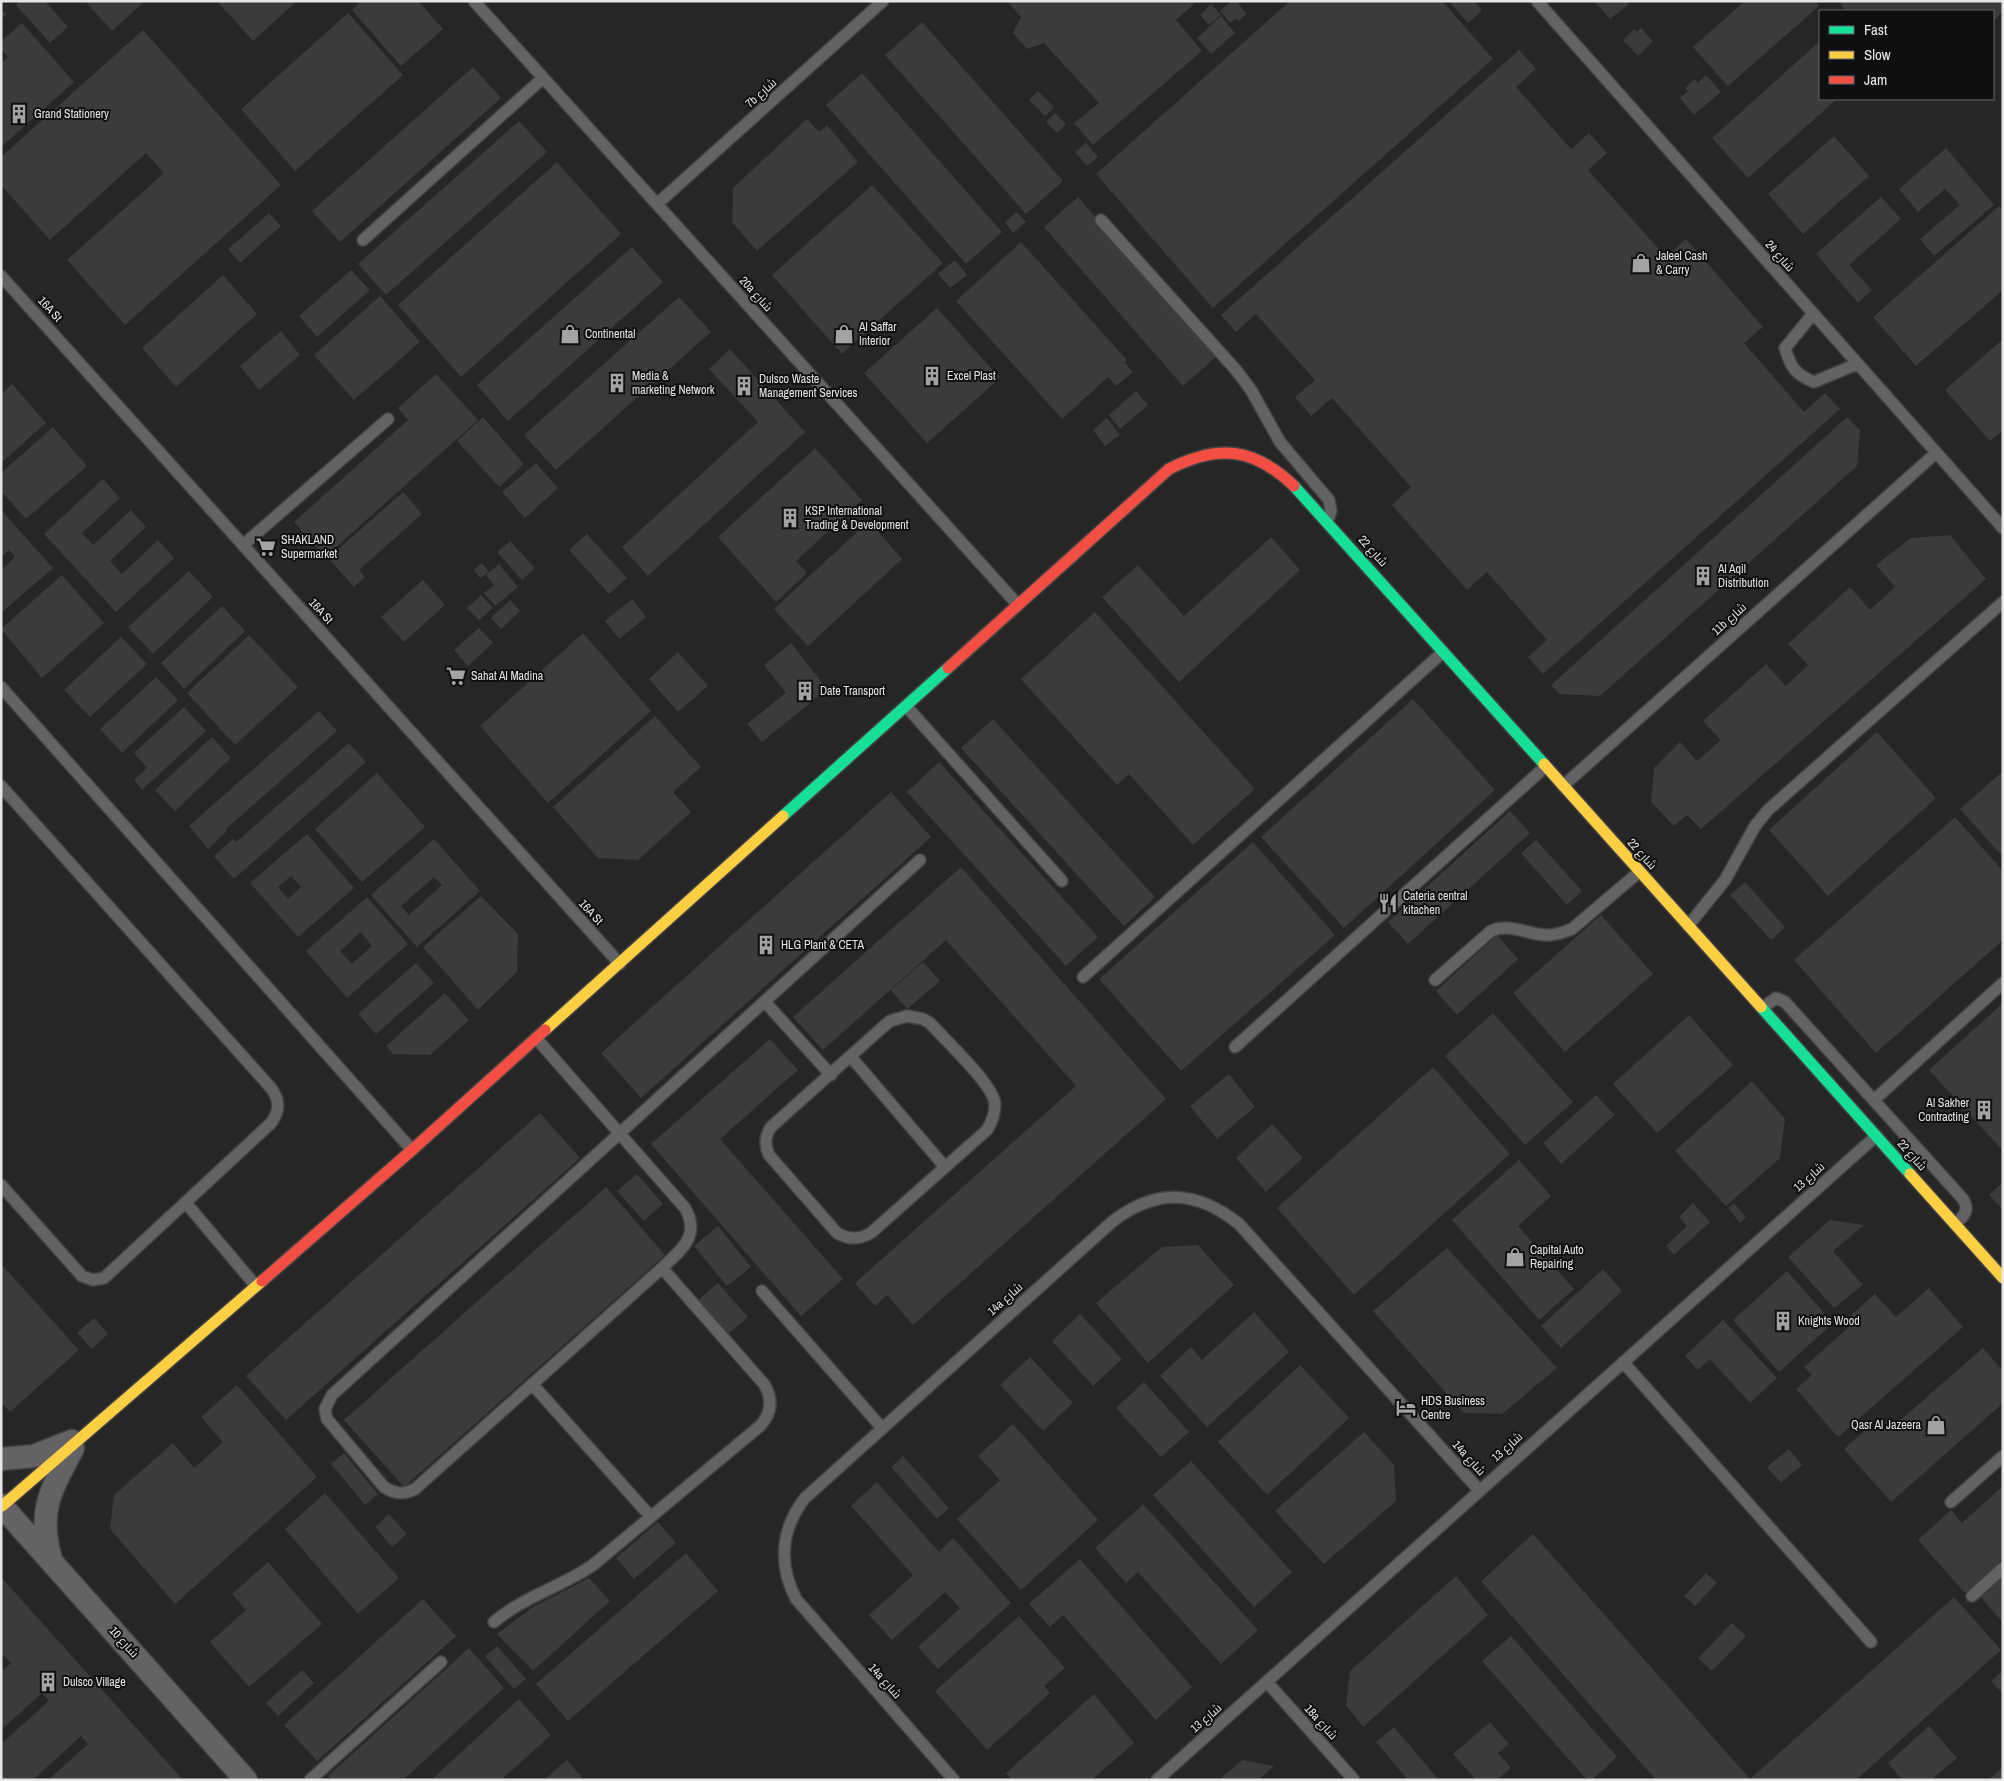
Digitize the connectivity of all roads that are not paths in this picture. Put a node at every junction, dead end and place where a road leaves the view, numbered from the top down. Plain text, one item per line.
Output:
1 (474, 1) edge
2 (883, 1) edge
3 (1537, 1) edge
4 (543, 78) junction
5 (657, 204) junction
6 (1100, 220) dead end
7 (363, 240) dead end
8 (1, 276) edge
9 (1813, 314) junction
10 (1857, 364) junction
11 (388, 419) dead end
12 (1936, 453) junction
13 (1327, 521) junction
14 (2003, 528) edge
15 (243, 545) junction
16 (2003, 602) edge
17 (1018, 605) junction
18 (1443, 652) junction
19 (1, 687) edge
20 (906, 706) junction
21 (1545, 767) junction
22 (1, 786) edge
23 (1563, 786) junction
24 (920, 860) dead end
25 (1639, 872) junction
26 (1062, 882) dead end
27 (1688, 926) junction
28 (620, 964) junction
29 (1083, 976) dead end
30 (1435, 980) dead end
31 (2003, 983) edge
32 (765, 1002) junction
33 (1762, 1008) junction
34 (535, 1038) junction
35 (1235, 1047) dead end
36 (851, 1057) junction
37 (831, 1076) junction
38 (1874, 1100) junction
39 (620, 1135) junction
40 (1876, 1136) junction
41 (412, 1150) junction
42 (945, 1167) junction
43 (1, 1184) edge
44 (186, 1203) junction
45 (1955, 1224) junction
46 (662, 1268) junction
47 (2003, 1278) edge
48 (255, 1285) junction
49 (762, 1291) dead end
50 (1623, 1362) junction
51 (532, 1384) junction
52 (882, 1428) junction
53 (78, 1439) junction
54 (2003, 1456) edge
55 (1, 1459) edge
56 (1479, 1490) junction
57 (1951, 1502) dead end
58 (2, 1505) edge
59 (651, 1517) junction
60 (51, 1560) junction
61 (2003, 1568) edge
62 (1972, 1596) dead end
63 (494, 1622) dead end
64 (1870, 1642) dead end
65 (441, 1662) dead end
66 (1268, 1682) junction
67 (246, 1780) edge
68 (310, 1780) edge
69 (954, 1780) edge
70 (1157, 1780) edge
71 (1354, 1780) edge

1 - 4 lane, 20a شارع
2 - 5 lane, 7b شارع
3 - 9 lane, شارع 24
4 - 5 lane, 20a شارع
4 - 7 lane
5 - 17 lane, 20a شارع
6 - 13 lane
8 - 15 lane, 16A St
9 - 10 lane, شارع 24
9 - 10 lane
10 - 12 lane, شارع 24
11 - 15 lane
12 - 14 lane, شارع 24
12 - 23 lane, 11b شارع
13 - 17 street, شارع 22
13 - 18 street, شارع 22
15 - 28 lane, 16A St
16 - 27 lane
17 - 20 street
18 - 21 street, شارع 22
18 - 29 lane
19 - 41 lane
20 - 26 lane
20 - 28 street
21 - 23 street, شارع 22
21 - 35 lane
22 - 44 lane
23 - 25 street, شارع 22
24 - 32 lane
25 - 27 street, شارع 22
25 - 30 lane
27 - 33 street, شارع 22
28 - 34 street
31 - 38 lane
32 - 37 lane
32 - 39 lane
33 - 38 lane
33 - 40 street, شارع 22
34 - 39 lane
34 - 41 street
36 - 37 lane
36 - 42 lane
36 - 42 lane
37 - 42 lane
38 - 45 lane
39 - 46 lane
39 - 51 lane
40 - 45 street, شارع 22
40 - 50 lane, شارع 13
41 - 48 street
43 - 44 lane
44 - 48 lane
45 - 47 street, شارع 22
46 - 51 lane
46 - 59 lane
48 - 53 street
49 - 52 lane
50 - 56 lane, شارع 13
50 - 64 lane
51 - 59 lane
52 - 56 lane, 14a شارع
52 - 69 lane, 14a شارع
53 - 55 street
53 - 58 street
53 - 60 street
54 - 57 lane
56 - 66 lane, شارع 13
58 - 60 street, شارع 10
59 - 63 lane
60 - 67 street, شارع 10
61 - 62 lane
65 - 68 lane
66 - 70 lane, شارع 13
66 - 71 lane, 18a شارع

